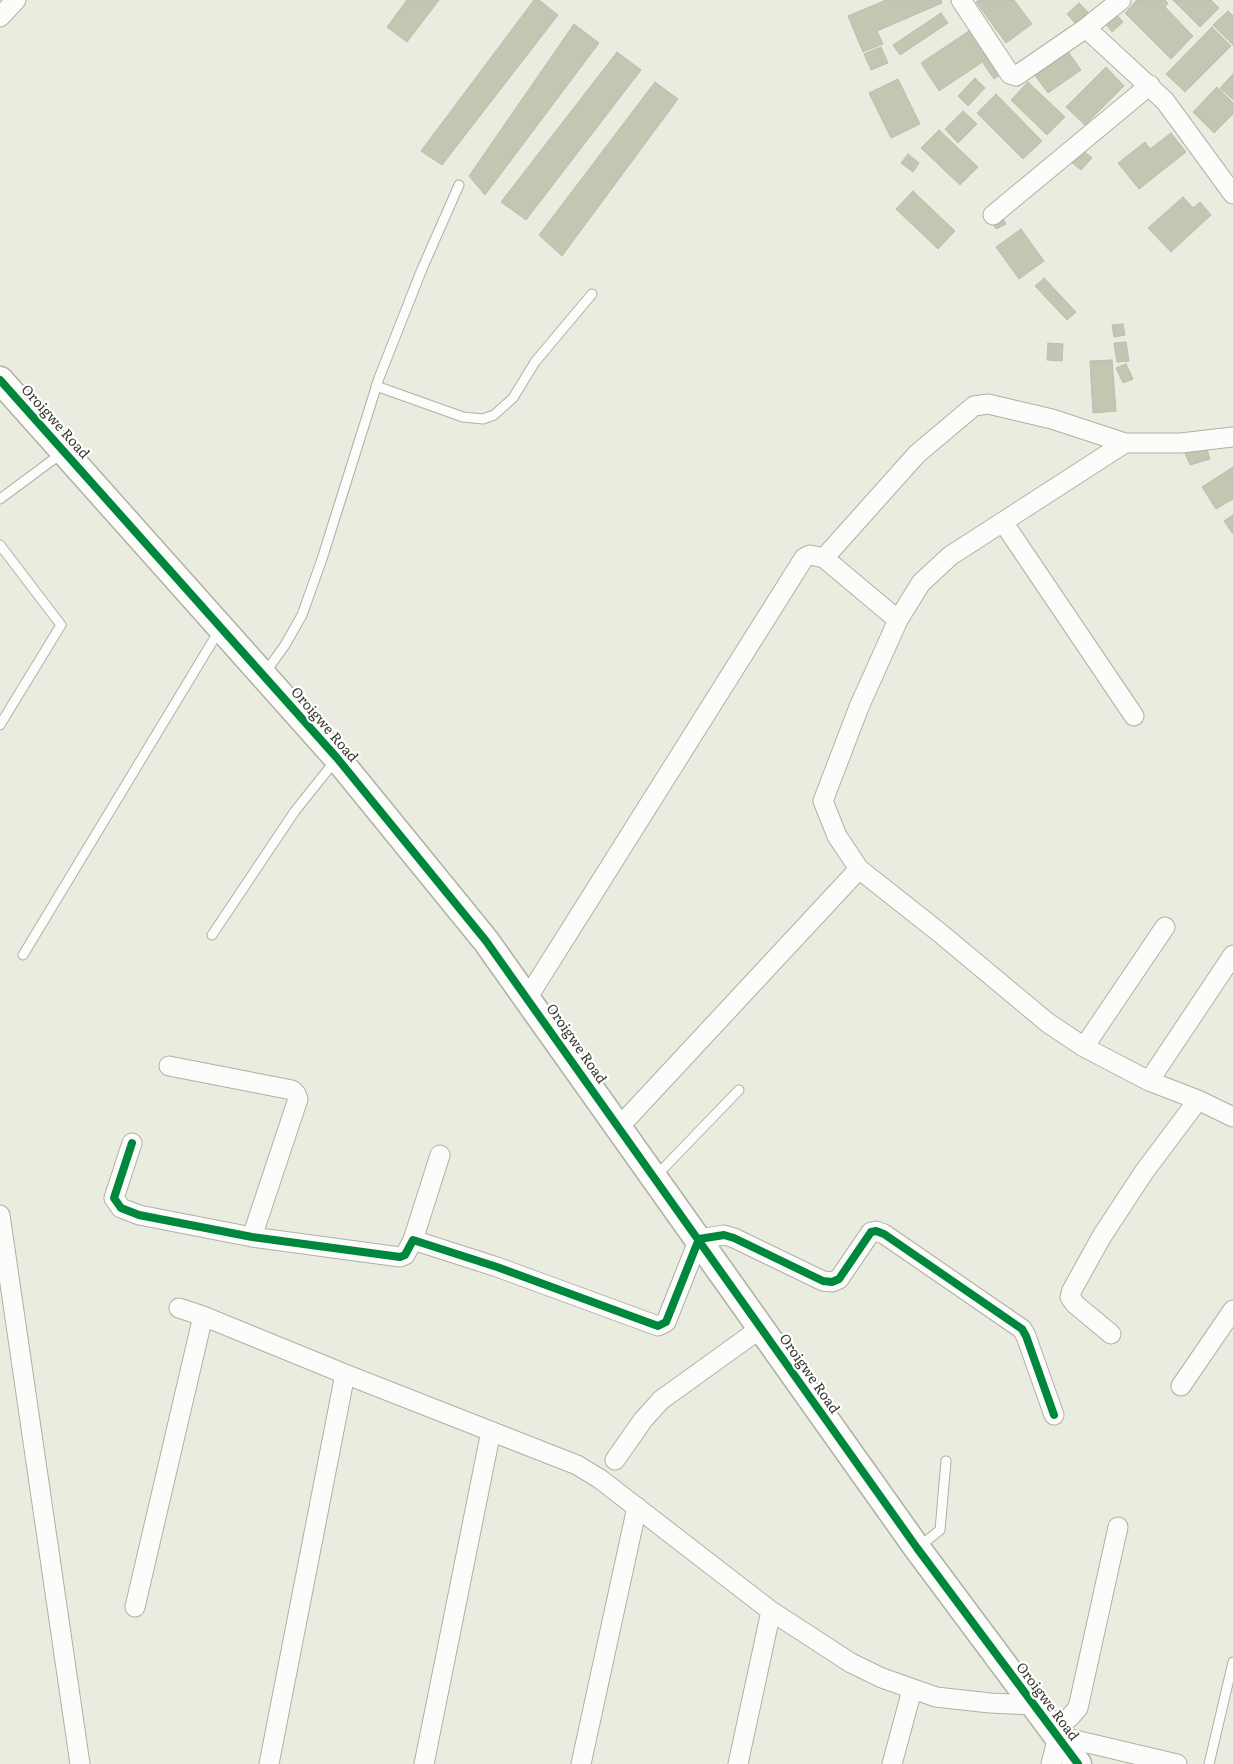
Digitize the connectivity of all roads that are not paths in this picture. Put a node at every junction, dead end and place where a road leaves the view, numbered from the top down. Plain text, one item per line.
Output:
1 (16, 0) edge
2 (961, 0) edge
3 (1121, 0) edge
4 (0, 17) edge
5 (1086, 28) junction
6 (1150, 85) junction
7 (459, 185) dead end
8 (1233, 194) edge
9 (993, 214) dead end
10 (592, 294) dead end
11 (0, 380) edge
12 (376, 386) junction
13 (1233, 437) edge
14 (1125, 443) junction
15 (65, 452) junction
16 (0, 499) edge
17 (1003, 522) junction
18 (0, 545) edge
19 (824, 558) junction
20 (898, 620) junction
21 (221, 627) junction
22 (263, 675) junction
23 (1134, 716) dead end
24 (0, 725) edge
25 (336, 758) junction
26 (859, 869) junction
27 (1164, 927) dead end
28 (212, 935) dead end
29 (1233, 954) edge
30 (23, 955) dead end
31 (528, 997) junction
32 (1084, 1047) junction
33 (169, 1066) dead end
34 (1149, 1081) junction
35 (739, 1090) dead end
36 (1198, 1100) junction
37 (1233, 1117) edge
38 (619, 1127) junction
39 (132, 1143) dead end
40 (440, 1155) dead end
41 (655, 1178) junction
42 (0, 1215) edge
43 (252, 1237) junction
44 (699, 1239) junction
45 (413, 1240) junction
46 (4, 1272) edge
47 (179, 1308) dead end
48 (1233, 1310) edge
49 (203, 1316) junction
50 (761, 1328) junction
51 (1111, 1334) dead end
52 (345, 1374) junction
53 (1180, 1386) dead end
54 (1054, 1415) dead end
55 (491, 1431) junction
56 (615, 1460) dead end
57 (946, 1461) dead end
58 (637, 1507) junction
59 (1118, 1527) dead end
60 (917, 1548) junction
61 (135, 1607) dead end
62 (771, 1611) junction
63 (1233, 1662) edge
64 (912, 1690) junction
65 (1034, 1705) junction
66 (1056, 1733) junction
67 (80, 1764) edge
68 (269, 1764) edge
69 (424, 1764) edge
70 (581, 1764) edge
71 (738, 1764) edge
72 (892, 1764) edge
73 (1051, 1764) edge
74 (1078, 1764) edge
75 (1177, 1764) edge
76 (1209, 1764) edge

1 - 4 street
2 - 5 street
3 - 5 street
5 - 6 street
6 - 8 street
6 - 9 street
7 - 12 lane
10 - 12 lane
11 - 15 street, Oroigwe Road
12 - 22 lane
13 - 14 street
14 - 17 street
14 - 19 street
15 - 16 lane
15 - 21 street, Oroigwe Road
17 - 20 street
17 - 23 street
18 - 24 lane
19 - 20 street
19 - 31 street
20 - 26 street
21 - 22 street, Oroigwe Road
21 - 30 lane
22 - 25 street, Oroigwe Road
25 - 28 lane
25 - 31 street, Oroigwe Road
26 - 32 street
26 - 38 street
27 - 32 street
29 - 34 street
31 - 38 street, Oroigwe Road
32 - 34 street
33 - 43 street
34 - 36 street
35 - 41 lane
36 - 37 street
36 - 51 street
38 - 41 street, Oroigwe Road
39 - 43 street
40 - 45 street
41 - 44 street, Oroigwe Road
42 - 46 street
43 - 45 street
44 - 45 street
44 - 50 street, Oroigwe Road
44 - 54 street
46 - 67 street
47 - 49 street
48 - 53 street
49 - 52 street
49 - 61 street
50 - 56 street
50 - 60 street, Oroigwe Road
52 - 55 street
52 - 68 street
55 - 58 street
55 - 69 street
57 - 60 lane
58 - 62 street
58 - 70 street
59 - 66 street
60 - 65 street, Oroigwe Road
62 - 64 street
62 - 71 street
63 - 76 lane
64 - 65 street
64 - 72 street
65 - 66 street, Oroigwe Road
66 - 73 street
66 - 74 street, Oroigwe Road
66 - 75 street

